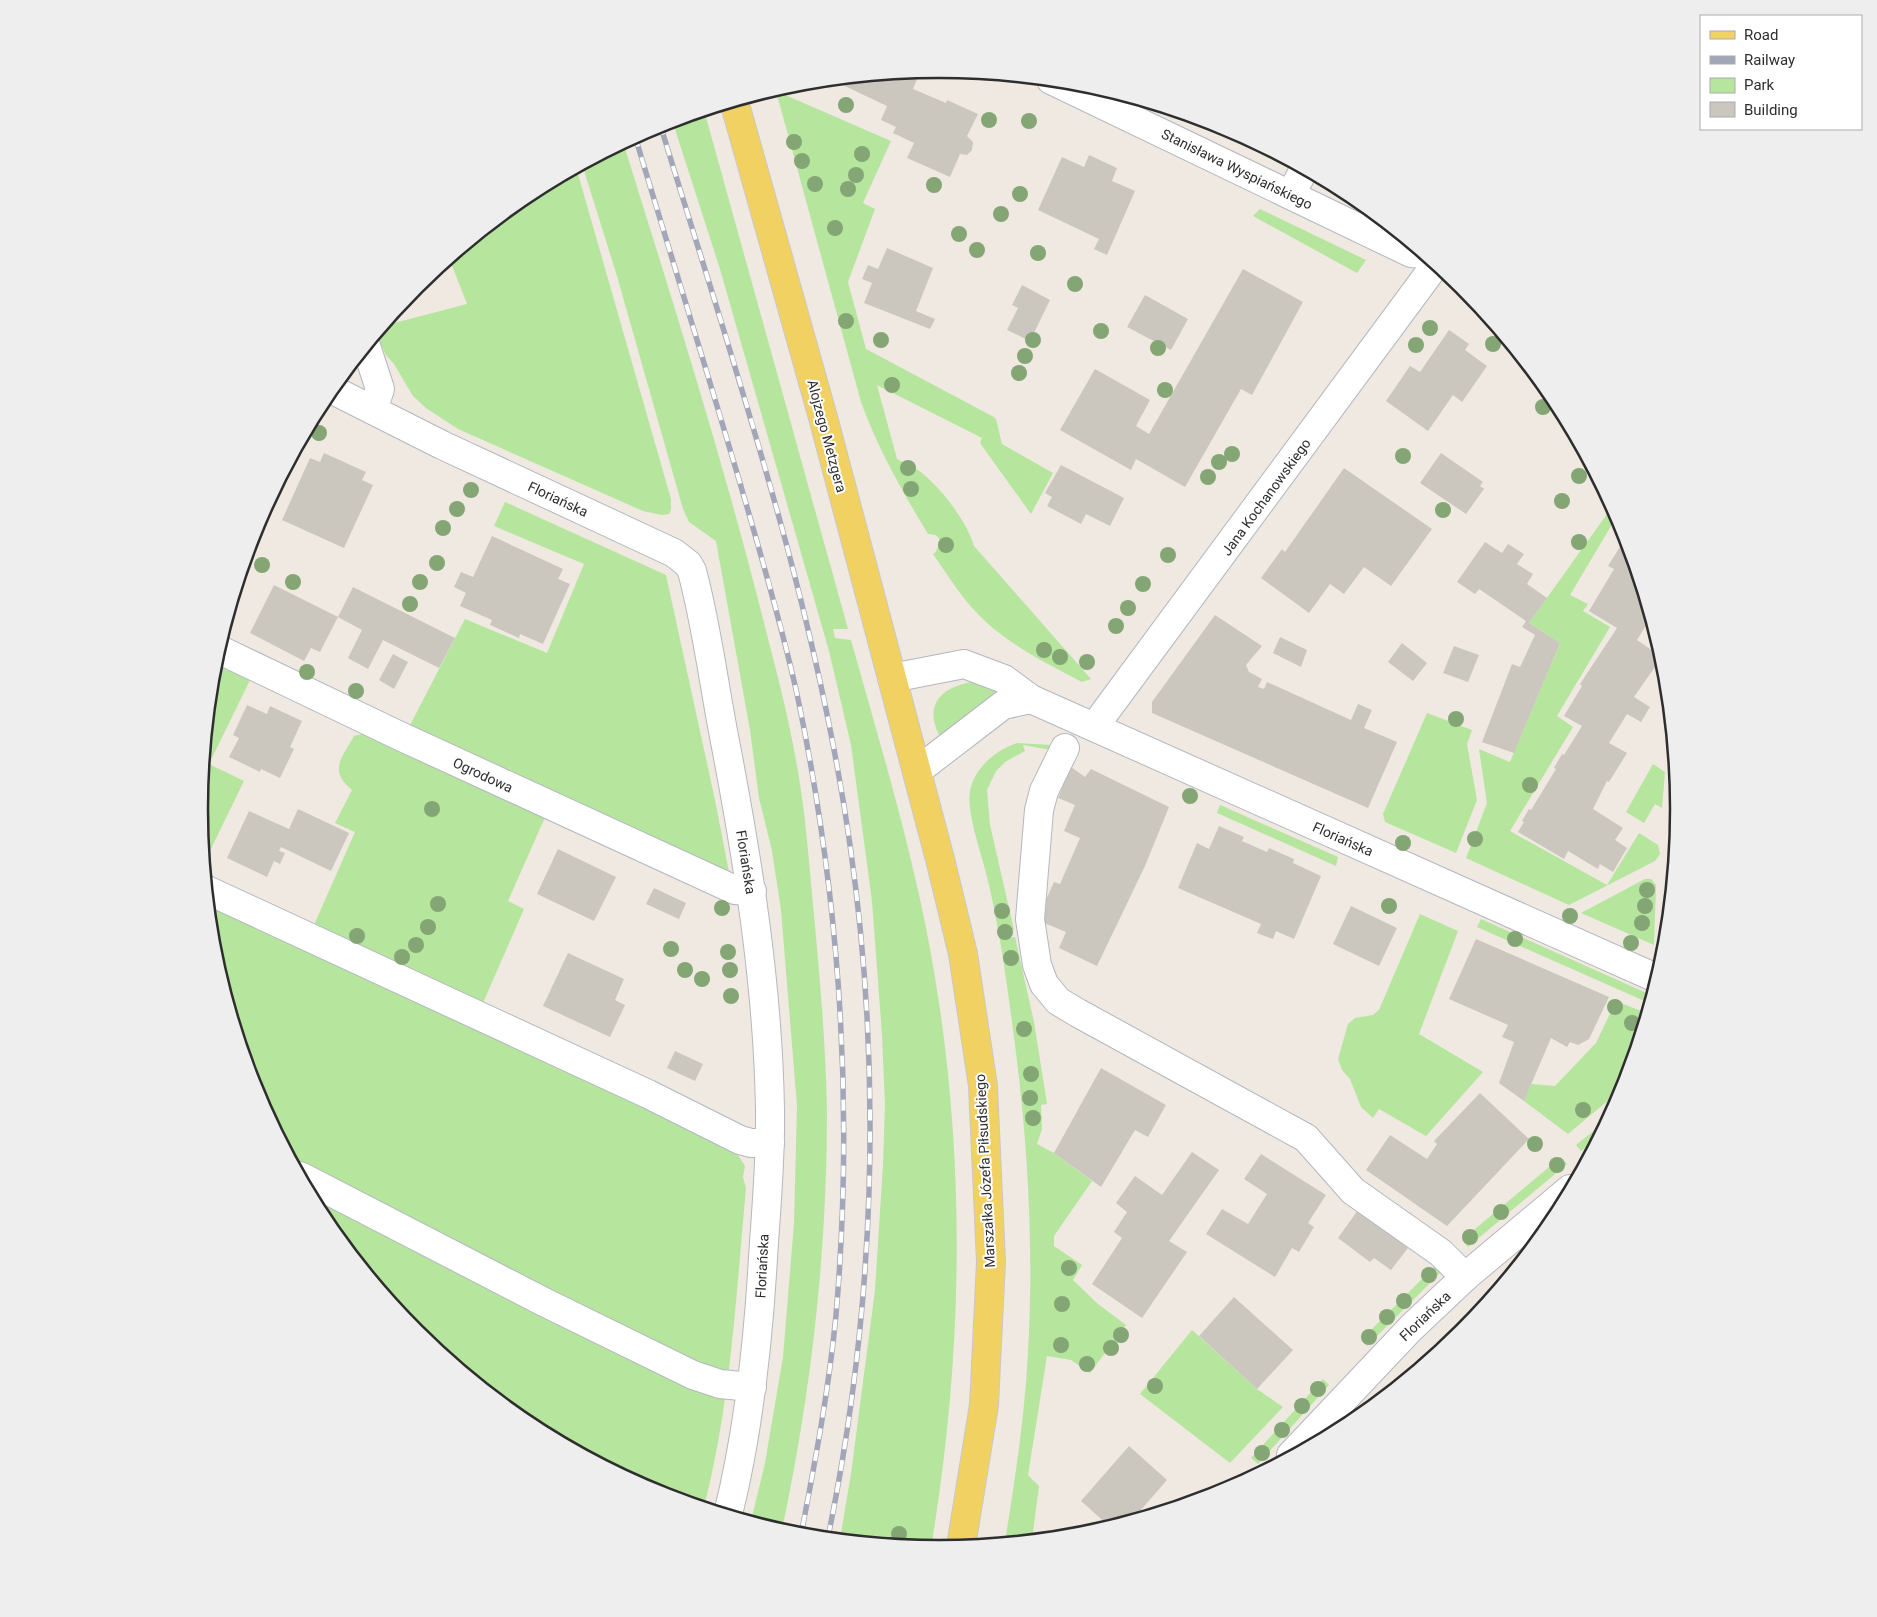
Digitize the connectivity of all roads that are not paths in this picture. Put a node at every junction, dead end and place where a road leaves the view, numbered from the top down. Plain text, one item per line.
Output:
1 (1073, 91) edge
2 (735, 106) edge
3 (1302, 174) edge
4 (1291, 195) junction
5 (1413, 253) edge
6 (1432, 270) edge
7 (368, 352) edge
8 (338, 392) edge
9 (373, 410) junction
10 (225, 652) edge
11 (892, 678) junction
12 (1031, 699) junction
13 (1094, 727) junction
14 (1066, 748) dead end
15 (917, 771) junction
16 (752, 891) junction
17 (213, 893) edge
18 (1650, 975) edge
19 (770, 1143) junction
20 (309, 1181) edge
21 (1552, 1205) edge
22 (1465, 1277) junction
23 (752, 1387) junction
24 (1302, 1443) edge
25 (729, 1509) edge
26 (962, 1539) edge

1 - 4 street, Stanisława Wyspiańskiego
2 - 11 main road, Alojzego Metzgera
3 - 4 street
4 - 5 street, Stanisława Wyspiańskiego
6 - 13 street, Jana Kochanowskiego
7 - 9 street
8 - 9 street
9 - 16 street, Floriańska
10 - 16 street, Ogrodowa
11 - 12 street, Floriańska
11 - 15 main road, Alojzego Metzgera
12 - 13 street, Floriańska
12 - 15 street
13 - 18 street, Floriańska
14 - 22 street
15 - 26 main road, Marszałka Józefa Piłsudskiego
16 - 19 street, Floriańska
17 - 19 street
19 - 23 street, Floriańska
20 - 23 street
21 - 22 street, Floriańska
22 - 24 street, Floriańska
23 - 25 street, Floriańska

